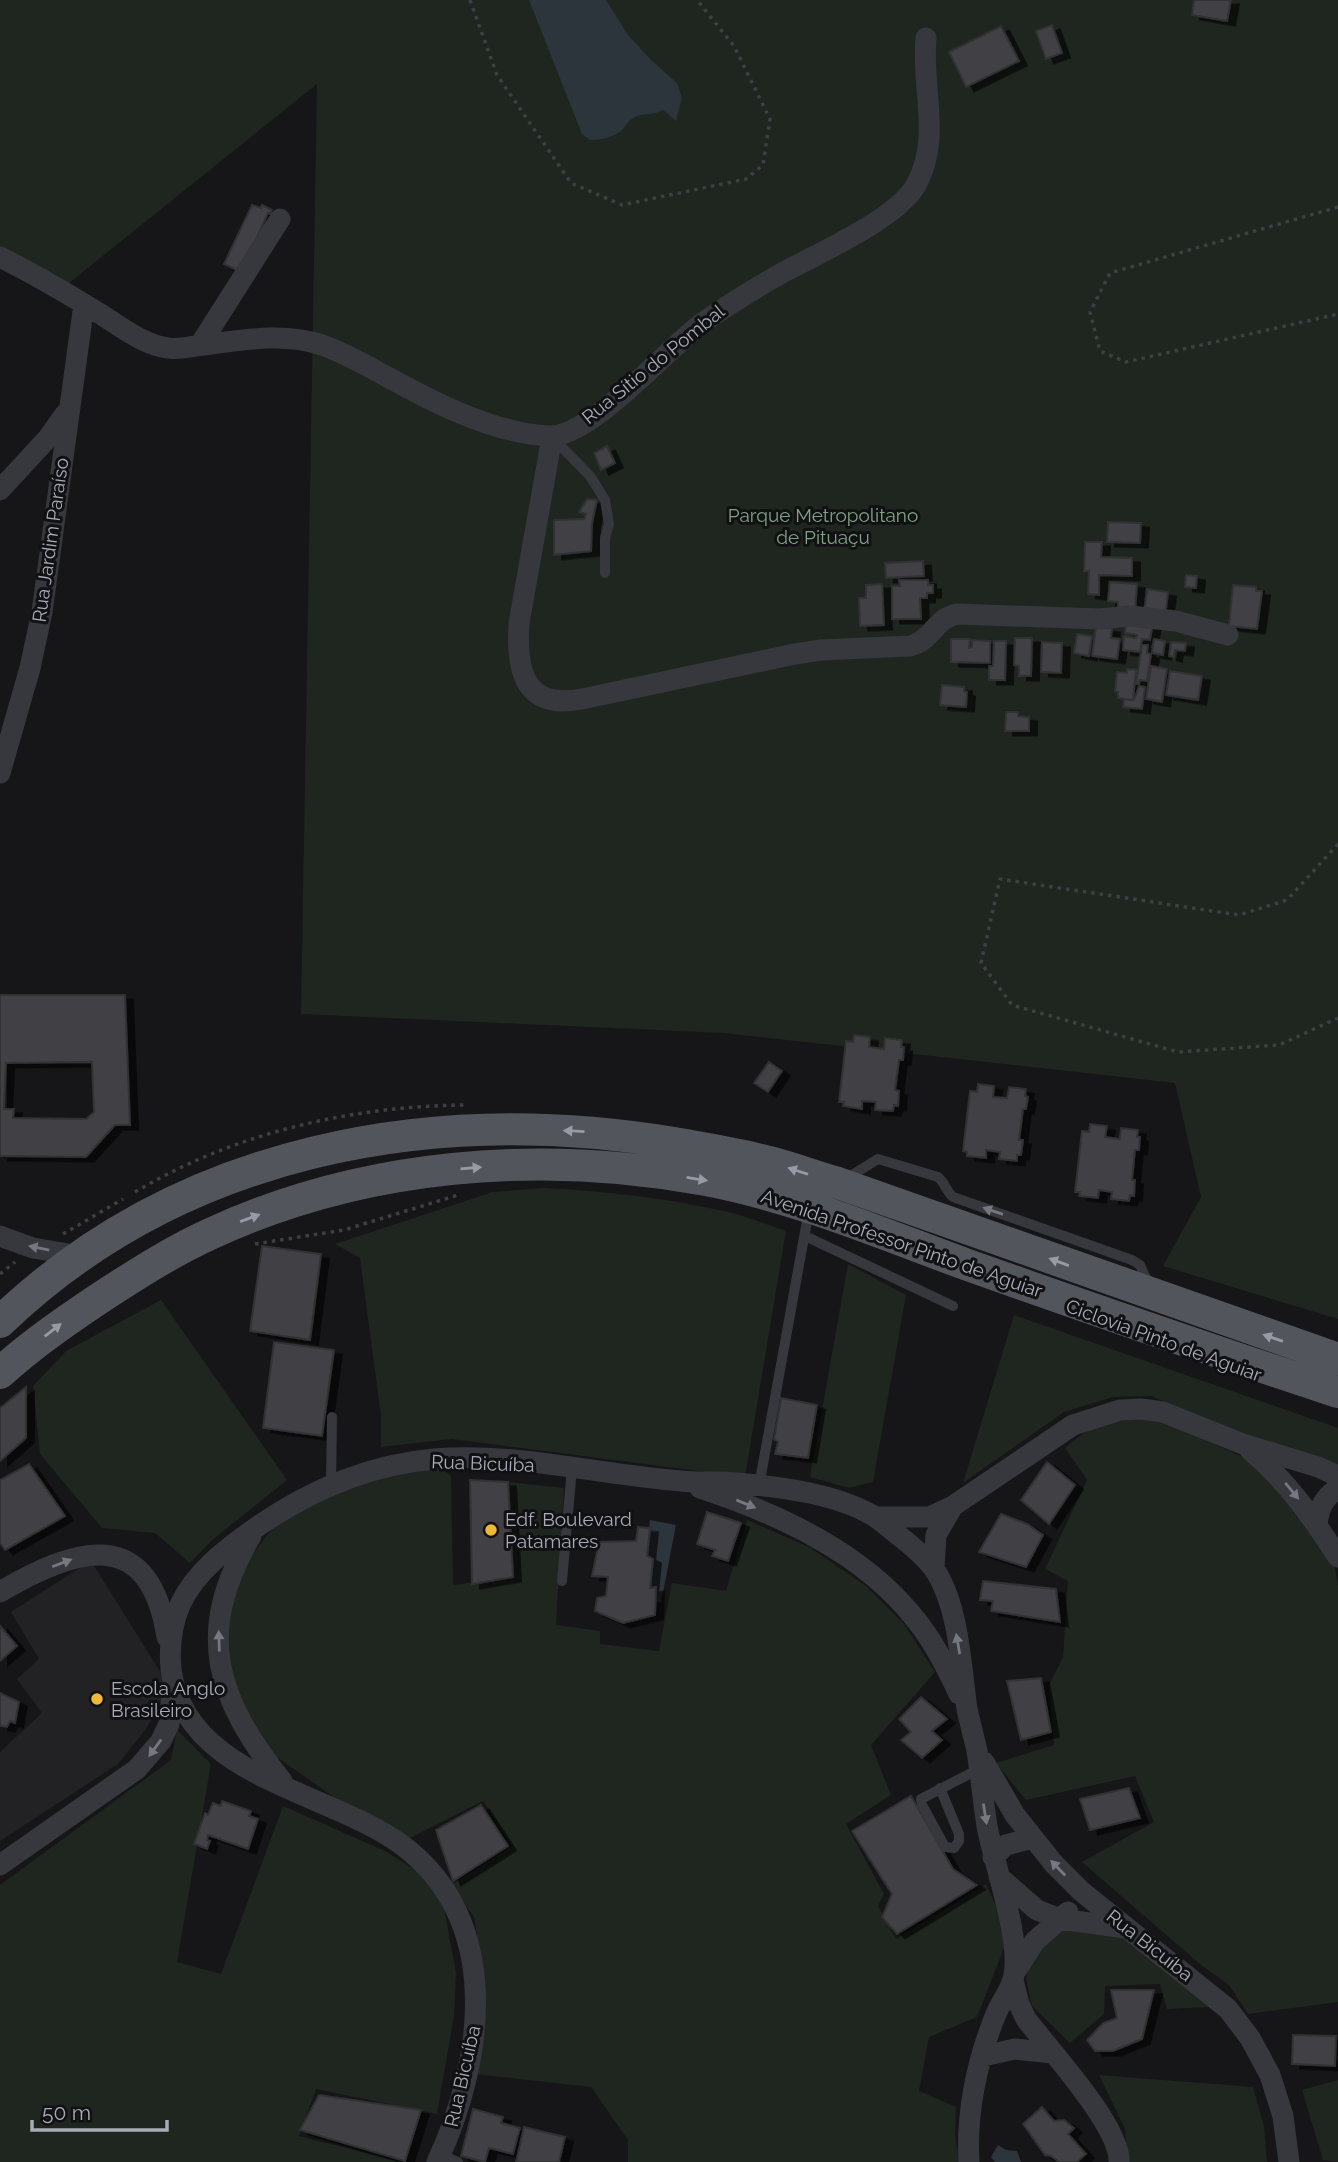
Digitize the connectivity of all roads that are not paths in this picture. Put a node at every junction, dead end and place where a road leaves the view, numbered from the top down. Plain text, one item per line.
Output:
1 (926, 38) dead end
2 (280, 219) dead end
3 (0, 257) edge
4 (84, 304) junction
5 (200, 345) junction
6 (68, 409) junction
7 (552, 437) junction
8 (0, 490) edge
9 (605, 573) dead end
10 (1228, 635) dead end
11 (0, 773) edge
12 (807, 1222) junction
13 (0, 1236) edge
14 (80, 1256) junction
15 (953, 1306) dead end
16 (3, 1314) edge
17 (1338, 1359) edge
18 (0, 1373) edge
19 (1338, 1392) edge
20 (332, 1418) dead end
21 (1243, 1444) junction
22 (572, 1468) junction
23 (1338, 1476) edge
24 (682, 1481) junction
25 (331, 1483) junction
26 (759, 1486) junction
27 (1338, 1488) edge
28 (830, 1500) junction
29 (953, 1506) junction
30 (875, 1517) junction
31 (1317, 1524) junction
32 (256, 1528) junction
33 (812, 1536) junction
34 (1338, 1557) edge
35 (934, 1568) junction
36 (562, 1581) dead end
37 (188, 1590) junction
38 (0, 1592) edge
39 (946, 1595) junction
40 (221, 1601) junction
41 (917, 1621) junction
42 (169, 1647) junction
43 (173, 1684) junction
44 (968, 1712) junction
45 (237, 1714) junction
46 (209, 1741) junction
47 (976, 1746) junction
48 (979, 1769) junction
49 (288, 1788) junction
50 (940, 1788) junction
51 (1032, 1838) junction
52 (0, 1865) edge
53 (996, 1867) junction
54 (1081, 1891) junction
55 (1060, 1919) junction
56 (1128, 1928) junction
57 (1014, 1976) junction
58 (1052, 2053) junction
59 (982, 2056) junction
60 (445, 2160) edge
61 (969, 2162) edge
62 (1118, 2162) edge
63 (1289, 2162) edge

1 - 7 street, Rua Sítio do Pombal
2 - 5 street
3 - 4 street
4 - 5 street
4 - 6 street, Rua Jardim Paraíso
5 - 7 street
6 - 8 street
6 - 11 street, Rua Jardim Paraíso
7 - 9 lane
7 - 10 street
12 - 15 lane
18 -> 12 main road, Avenida Professor Pinto de Aguiar
12 - 19 main road, Avenida Professor Pinto de Aguiar
12 - 26 lane
14 -> 13 street
14 - 16 main road, Avenida Professor Pinto de Aguiar
17 -> 14 main road, Avenida Professor Pinto de Aguiar
20 - 25 lane
21 - 23 street
21 - 29 street
21 -> 31 street
22 - 24 street, Rua Bicuíba
22 - 25 street, Rua Bicuíba
22 - 36 lane
24 - 26 street, Rua Bicuíba
24 -> 33 street, Rua Bicuíba
25 - 32 street, Rua Bicuíba
26 - 28 street, Rua Bicuíba
27 - 31 street
28 - 30 street, Rua Bicuíba
28 - 33 street
29 - 30 street
29 - 35 street
30 - 35 street, Rua Bicuíba
31 - 34 street
32 - 37 street, Rua Bicuíba
32 - 40 street, Rua Bicuíba
33 - 41 street, Rua Bicuíba
35 - 39 street, Rua Bicuíba
37 - 40 street
37 - 42 street, Rua Bicuíba
38 -> 42 street
39 - 41 street
44 -> 39 street, Rua Bicuíba
45 -> 40 street, Rua Bicuíba
41 - 44 street, Rua Bicuíba
42 - 43 street, Rua Bicuíba
43 - 46 street, Rua Bicuíba
43 -> 52 street
44 - 47 street, Rua Bicuíba
45 - 46 street
45 - 49 street, Rua Bicuíba
46 - 49 street, Rua Bicuíba
47 - 48 street, Rua Bicuíba
47 - 51 street, Rua Bicuíba
48 - 50 lane
48 -> 53 street, Rua Bicuíba
49 - 60 street, Rua Bicuíba
50 - 50 lane
51 - 53 street
54 -> 51 street, Rua Bicuíba
53 - 55 street
53 - 57 street, Rua Bicuíba
54 - 55 street
54 - 56 street, Rua Bicuíba
55 - 56 street
55 - 57 street
56 - 63 street, Rua Bicuíba
57 - 58 street, Rua Bicuíba
57 - 59 street
58 - 59 street
58 - 62 street, Rua Bicuíba
59 - 61 street

